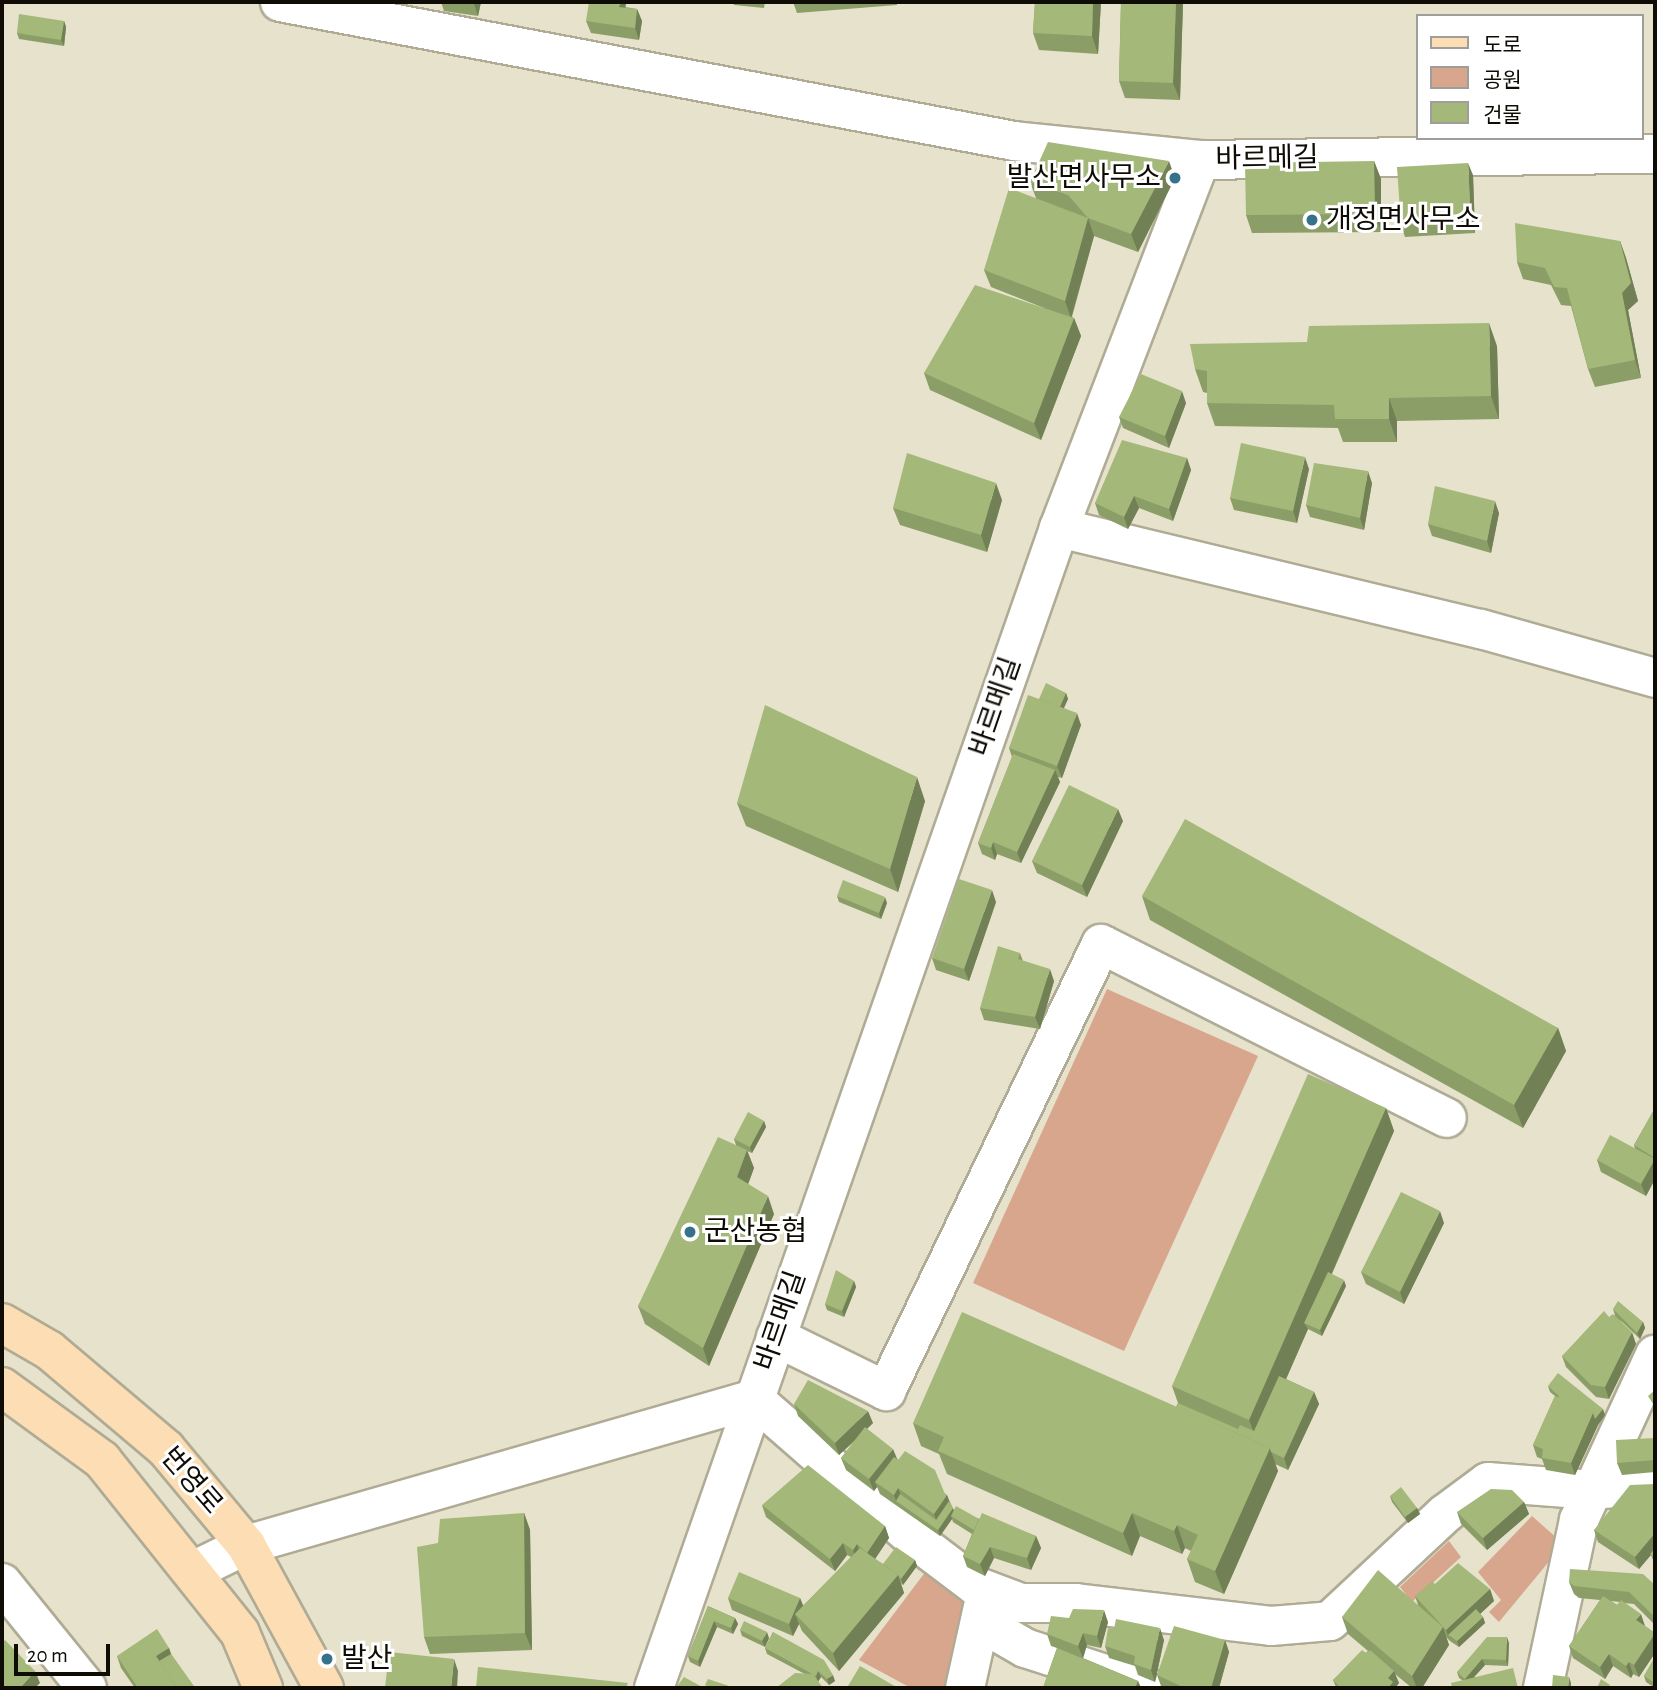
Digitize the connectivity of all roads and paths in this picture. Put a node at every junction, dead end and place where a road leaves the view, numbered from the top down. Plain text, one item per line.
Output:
1 (280, 2) edge
2 (1655, 154) edge
3 (1200, 160) junction
4 (1059, 528) junction
5 (1655, 678) edge
6 (1447, 1118) dead end
7 (2, 1323) edge
8 (776, 1337) junction
9 (1655, 1355) edge
10 (2, 1387) edge
11 (754, 1399) junction
12 (1655, 1484) edge
13 (1592, 1490) junction
14 (247, 1545) junction
15 (193, 1571) junction
16 (2, 1583) edge
17 (983, 1606) junction
18 (87, 1688) edge
19 (263, 1688) edge
20 (324, 1688) edge
21 (654, 1688) edge
22 (965, 1688) edge
23 (1149, 1688) edge
24 (1543, 1688) edge

1 - 3 street
2 - 3 street, 바르메길
3 - 4 street, 바르메길
4 - 5 street
4 - 8 street, 바르메길
6 - 8 street
7 - 14 main road, 번영로
8 - 11 street, 바르메길
9 - 13 street
10 - 15 main road, 번영로
11 - 14 street
11 - 17 street
11 - 21 street, 바르메길
12 - 13 street
13 - 17 street
13 - 24 street
14 - 15 street
14 - 20 main road, 번영로
15 - 19 main road, 번영로
16 - 18 street
17 - 22 street
17 - 23 street

